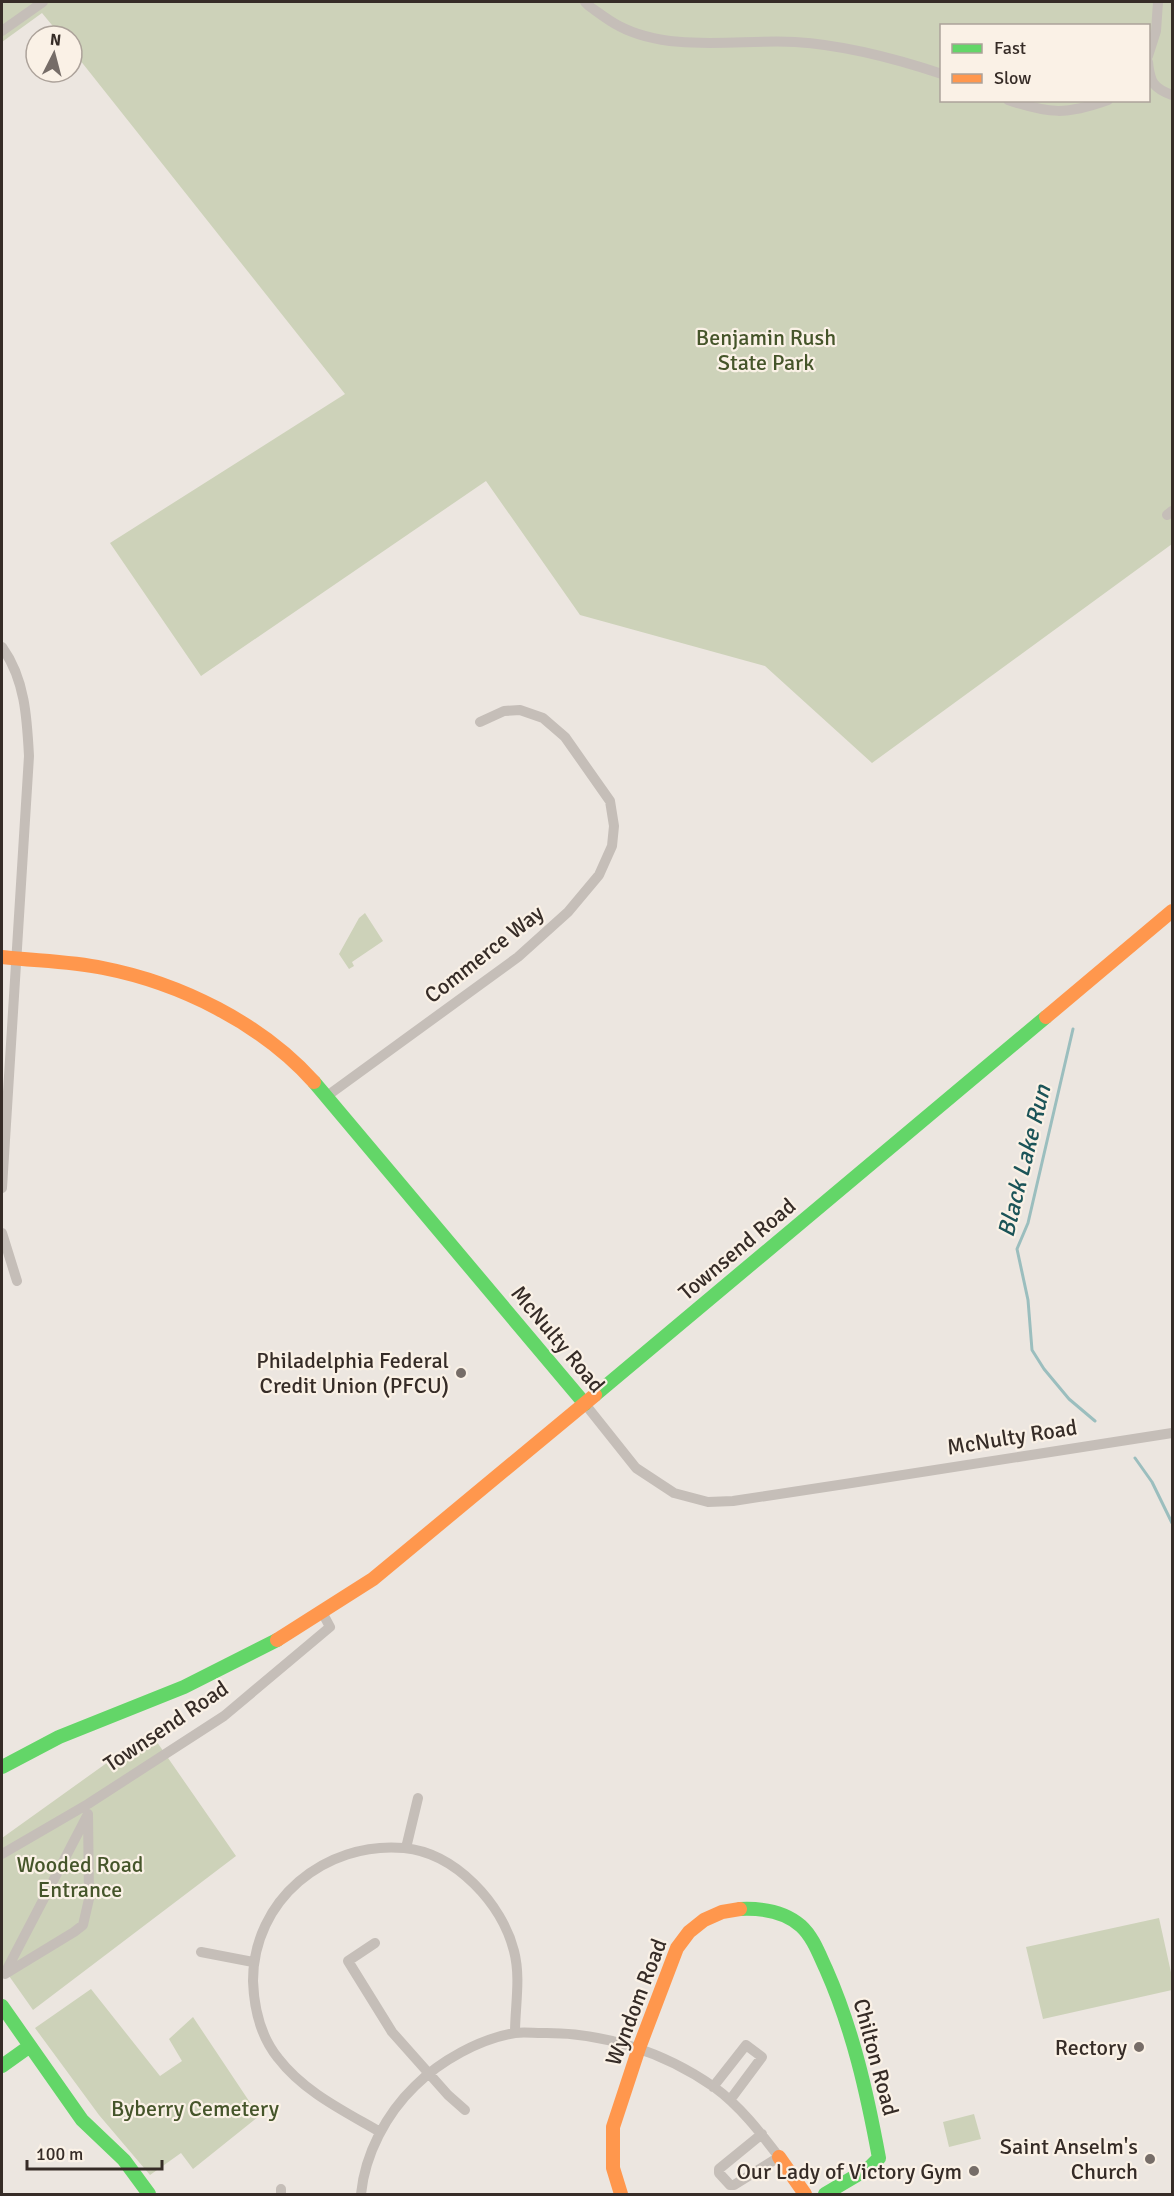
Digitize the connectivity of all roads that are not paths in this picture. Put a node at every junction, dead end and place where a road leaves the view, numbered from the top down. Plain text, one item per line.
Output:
1 (44, 2) edge
2 (585, 2) edge
3 (1158, 2) edge
4 (2, 31) edge
5 (1150, 52) edge
6 (940, 73) edge
7 (1150, 75) edge
8 (1173, 95) edge
9 (1150, 96) edge
10 (1015, 102) edge
11 (1102, 102) edge
12 (2, 647) edge
13 (480, 722) dead end
14 (1173, 910) edge
15 (8, 958) edge
16 (327, 1096) junction
17 (2, 1188) edge
18 (2, 1233) edge
19 (17, 1281) dead end
20 (585, 1404) junction
21 (1173, 1433) edge
22 (322, 1612) junction
23 (2, 1767) edge
24 (418, 1798) dead end
25 (88, 1809) junction
26 (405, 1848) junction
27 (2, 1854) edge
28 (789, 1918) joint
29 (375, 1942) dead end
30 (201, 1952) dead end
31 (253, 1962) junction
32 (3, 1975) edge
33 (2, 2006) edge
34 (515, 2033) junction
35 (30, 2046) junction
36 (639, 2048) junction
37 (2, 2066) edge
38 (428, 2073) junction
39 (713, 2087) junction
40 (730, 2100) junction
41 (465, 2110) dead end
42 (380, 2132) junction
43 (763, 2136) junction
44 (779, 2157) junction
45 (149, 2194) edge
46 (361, 2194) edge
47 (621, 2194) edge
48 (805, 2194) edge
49 (825, 2194) edge

1 - 4 street
2 - 6 street
3 - 5 street
7 - 8 street
8 - 9 street
10 - 11 street
12 - 15 street
13 - 16 street, Commerce Way
14 - 20 street, Townsend Road
15 - 16 street, McNulty Road
15 - 17 street
16 - 20 street, McNulty Road
18 - 19 street
20 - 21 street, McNulty Road
20 - 22 street, Townsend Road
22 - 23 street, Townsend Road
22 - 25 street, Townsend Road
24 - 26 street
25 - 27 street, Townsend Road
25 - 32 street
25 - 32 street
26 - 31 street
26 - 34 street
28 - 36 street, Wyndom Road
28 - 49 street, Chilton Road
29 - 38 street
30 - 31 street
31 - 42 street
33 - 35 street
34 - 36 street
34 - 38 street
35 - 37 street
35 - 45 street
36 - 39 street
36 - 47 street, Wyndom Road
38 - 41 street
38 - 42 street
39 - 40 street
39 - 40 street
40 - 43 street
42 - 46 street
43 - 44 street
43 - 44 street
44 - 48 street

